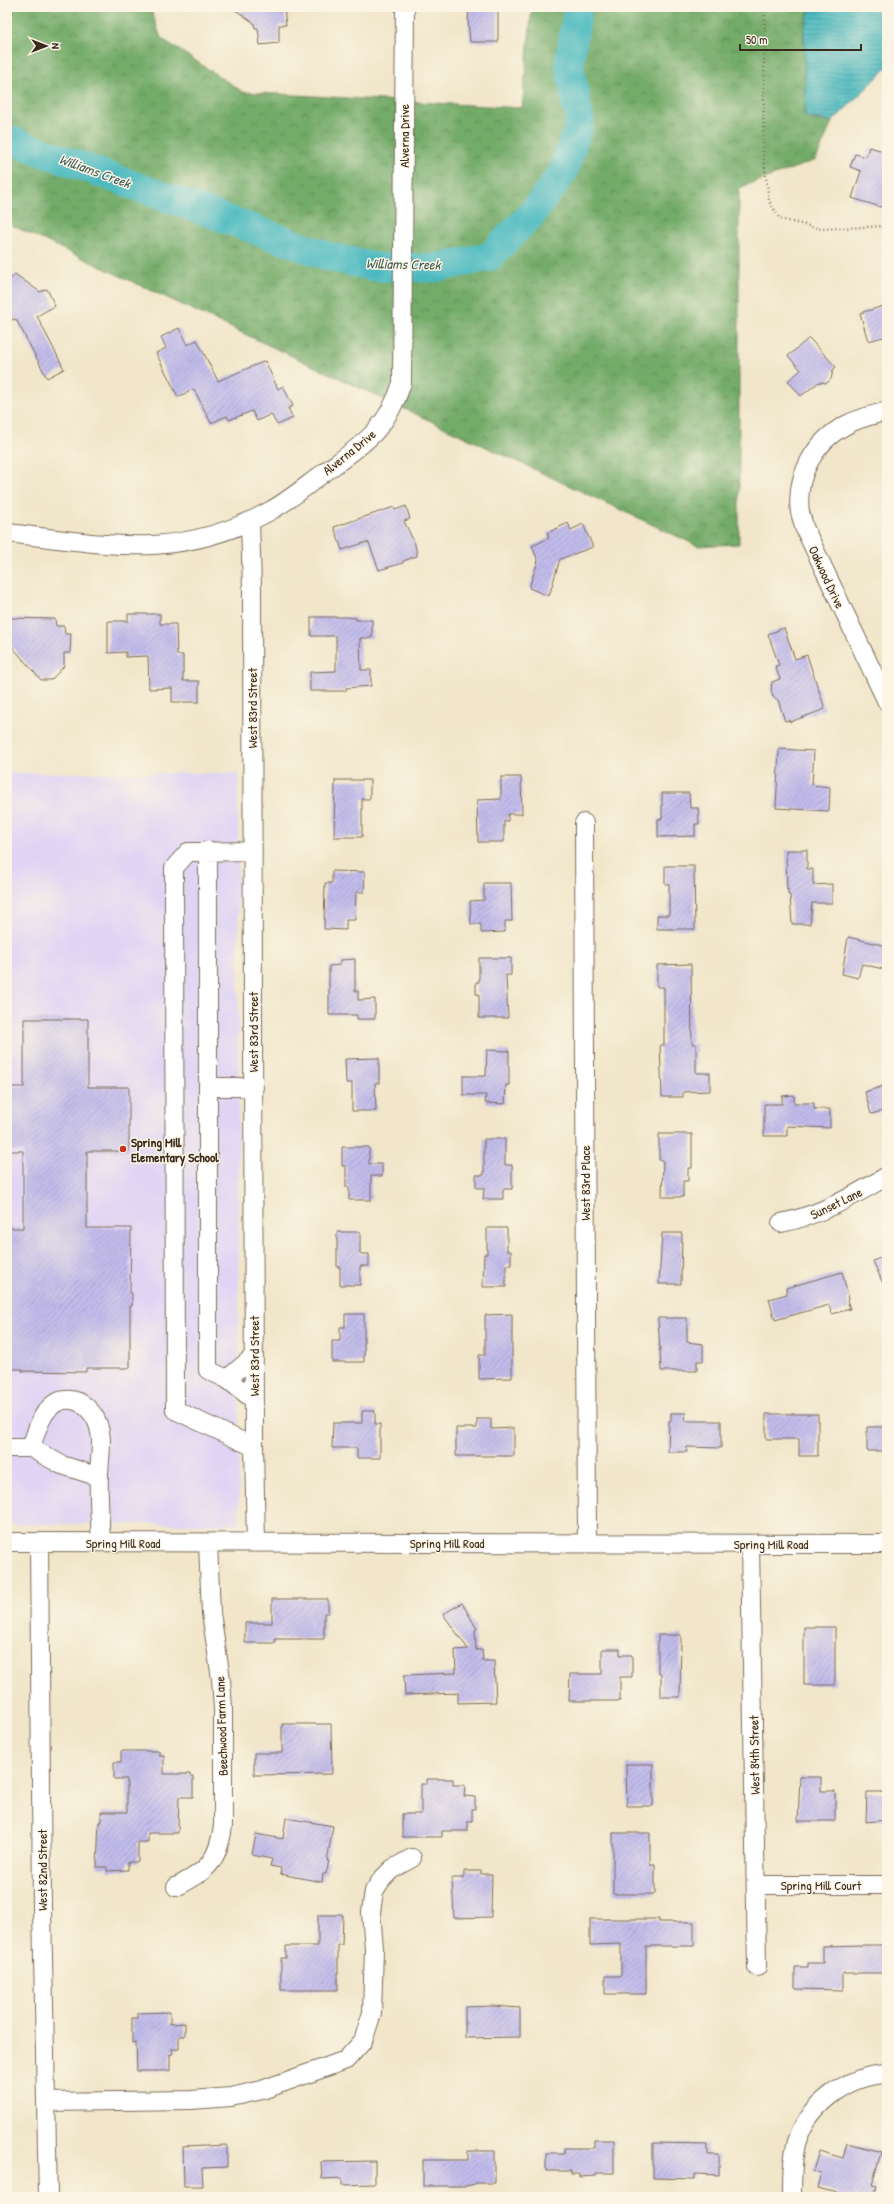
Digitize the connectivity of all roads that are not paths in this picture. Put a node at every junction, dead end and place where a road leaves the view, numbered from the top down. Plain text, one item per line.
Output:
1 (405, 7) edge
2 (887, 411) edge
3 (250, 521) junction
4 (7, 533) edge
5 (887, 702) edge
6 (584, 823) dead end
7 (208, 850) junction
8 (253, 851) junction
9 (208, 1087) junction
10 (254, 1087) junction
11 (887, 1176) edge
12 (781, 1223) dead end
13 (254, 1356) junction
14 (227, 1379) junction
15 (254, 1400) junction
16 (254, 1447) junction
17 (7, 1448) edge
18 (31, 1448) junction
19 (99, 1477) junction
20 (7, 1542) edge
21 (39, 1542) junction
22 (101, 1542) junction
23 (208, 1543) junction
24 (256, 1543) junction
25 (587, 1543) junction
26 (750, 1544) junction
27 (887, 1544) edge
28 (412, 1858) dead end
29 (756, 1885) junction
30 (887, 1885) edge
31 (176, 1887) dead end
32 (757, 1967) dead end
33 (887, 2074) edge
34 (46, 2102) junction
35 (48, 2197) edge
36 (792, 2197) edge

1 - 3 street, Alverna Drive
2 - 5 street, Oakwood Drive
3 - 4 street, Alverna Drive
3 - 8 street, West 83rd Street
6 - 25 street, West 83rd Place
7 - 8 street
7 - 9 street
7 - 16 street
8 - 10 street, West 83rd Street
9 - 10 street
9 - 14 street
10 - 13 street, West 83rd Street
11 - 12 street, Sunset Lane
13 - 14 street
13 - 15 street, West 83rd Street
14 - 15 street
15 - 16 street, West 83rd Street
16 - 24 street, West 83rd Street
17 - 18 street
18 - 19 street
18 - 19 street
19 - 22 street
20 - 21 street, Spring Mill Road
21 - 22 street, Spring Mill Road
21 - 34 street, West 82nd Street
22 - 23 street, Spring Mill Road
23 - 24 street, Spring Mill Road
23 - 31 street, Beechwood Farm Lane
24 - 25 street, Spring Mill Road
25 - 26 street, Spring Mill Road
26 - 27 street, Spring Mill Road
26 - 29 street, West 84th Street
28 - 34 street
29 - 30 street, Spring Mill Court
29 - 32 street, West 84th Street
33 - 36 street
34 - 35 street, West 82nd Street

